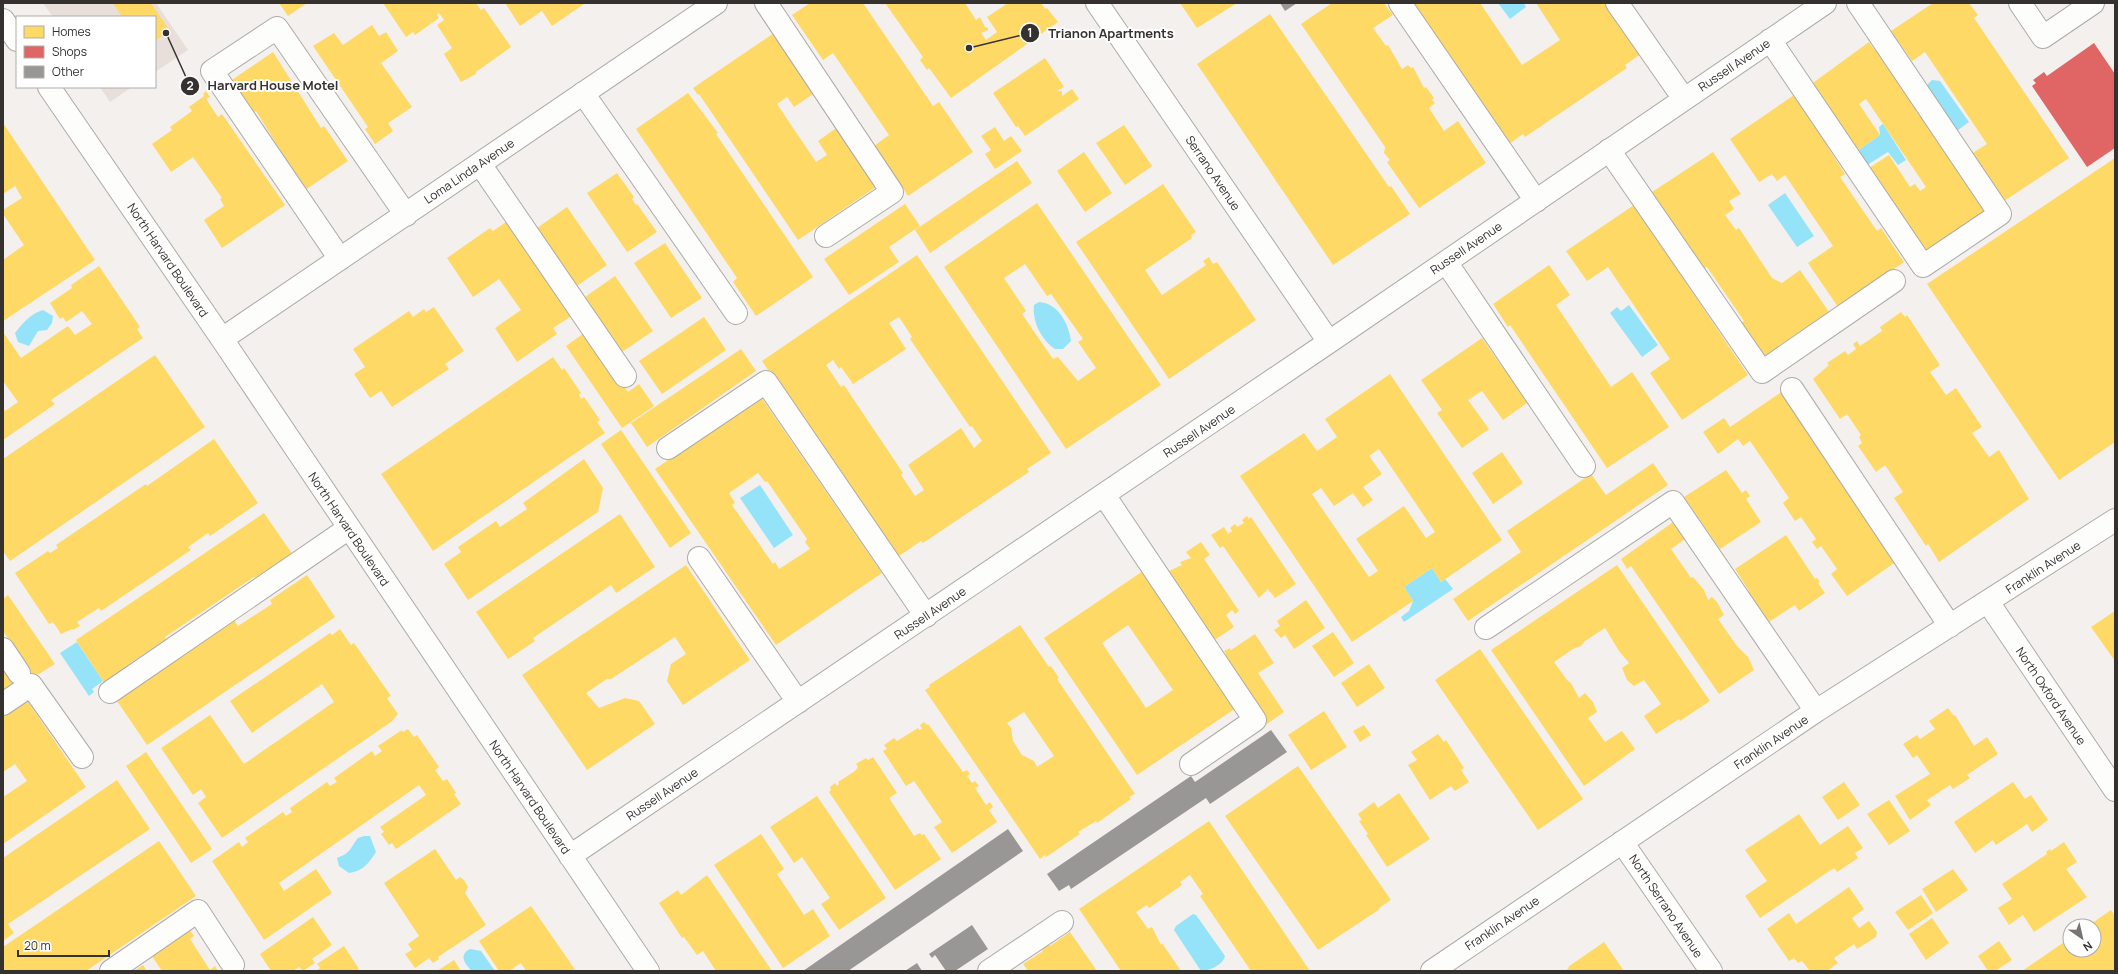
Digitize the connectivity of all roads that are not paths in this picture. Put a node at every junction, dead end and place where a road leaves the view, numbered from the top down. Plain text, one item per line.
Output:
1 (716, 3) edge
2 (766, 3) edge
3 (1097, 3) edge
4 (1400, 3) edge
5 (1618, 3) edge
6 (1825, 3) edge
7 (1858, 3) edge
8 (2020, 3) edge
9 (2093, 3) edge
10 (3, 20) edge
11 (16, 39) edge
12 (1770, 40) junction
13 (50, 88) edge
14 (583, 93) junction
15 (1684, 99) junction
16 (1609, 150) junction
17 (480, 164) junction
18 (1536, 201) junction
19 (406, 214) junction
20 (826, 236) dead end
21 (340, 259) junction
22 (1446, 262) junction
23 (1894, 281) dead end
24 (736, 313) dead end
25 (222, 339) junction
26 (1330, 342) junction
27 (625, 376) dead end
28 (1792, 389) dead end
29 (668, 448) dead end
30 (1584, 466) dead end
31 (1104, 495) junction
32 (2115, 520) edge
33 (349, 528) junction
34 (699, 558) dead end
35 (1988, 602) junction
36 (926, 616) junction
37 (1950, 626) junction
38 (1486, 628) dead end
39 (3, 649) edge
40 (19, 673) dead end
41 (110, 692) dead end
42 (798, 702) junction
43 (3, 704) edge
44 (1816, 711) junction
45 (82, 757) dead end
46 (1191, 764) dead end
47 (2115, 790) edge
48 (1622, 842) junction
49 (570, 856) junction
50 (1062, 922) dead end
51 (233, 965) dead end
52 (111, 971) edge
53 (648, 971) edge
54 (989, 971) edge
55 (1432, 971) edge
56 (1710, 971) edge

1 - 14 street, Loma Linda Avenue
2 - 20 street
3 - 26 street, Serrano Avenue
4 - 18 street
5 - 15 street
6 - 12 street, Russell Avenue
7 - 12 street
8 - 9 street
10 - 11 street
12 - 15 street, Russell Avenue
13 - 25 street, North Harvard Boulevard
14 - 17 street, Loma Linda Avenue
14 - 24 street
15 - 16 street, Russell Avenue
16 - 18 street, Russell Avenue
16 - 23 street
17 - 19 street, Loma Linda Avenue
17 - 27 street
18 - 22 street, Russell Avenue
19 - 21 street, Loma Linda Avenue
19 - 21 street
21 - 25 street, Loma Linda Avenue
22 - 26 street, Russell Avenue
22 - 30 street
25 - 33 street, North Harvard Boulevard
26 - 31 street, Russell Avenue
28 - 37 street
29 - 36 street
31 - 36 street, Russell Avenue
31 - 46 street
32 - 35 street, Franklin Avenue
33 - 41 street
33 - 49 street, North Harvard Boulevard
34 - 42 street
35 - 37 street, Franklin Avenue
35 - 47 street, North Oxford Avenue
36 - 42 street, Russell Avenue
37 - 44 street, Franklin Avenue
38 - 44 street
39 - 40 street
42 - 49 street, Russell Avenue
43 - 45 street
44 - 48 street, Franklin Avenue
48 - 55 street, Franklin Avenue
48 - 56 street, North Serrano Avenue
49 - 53 street, North Harvard Boulevard
50 - 54 street
51 - 52 street

